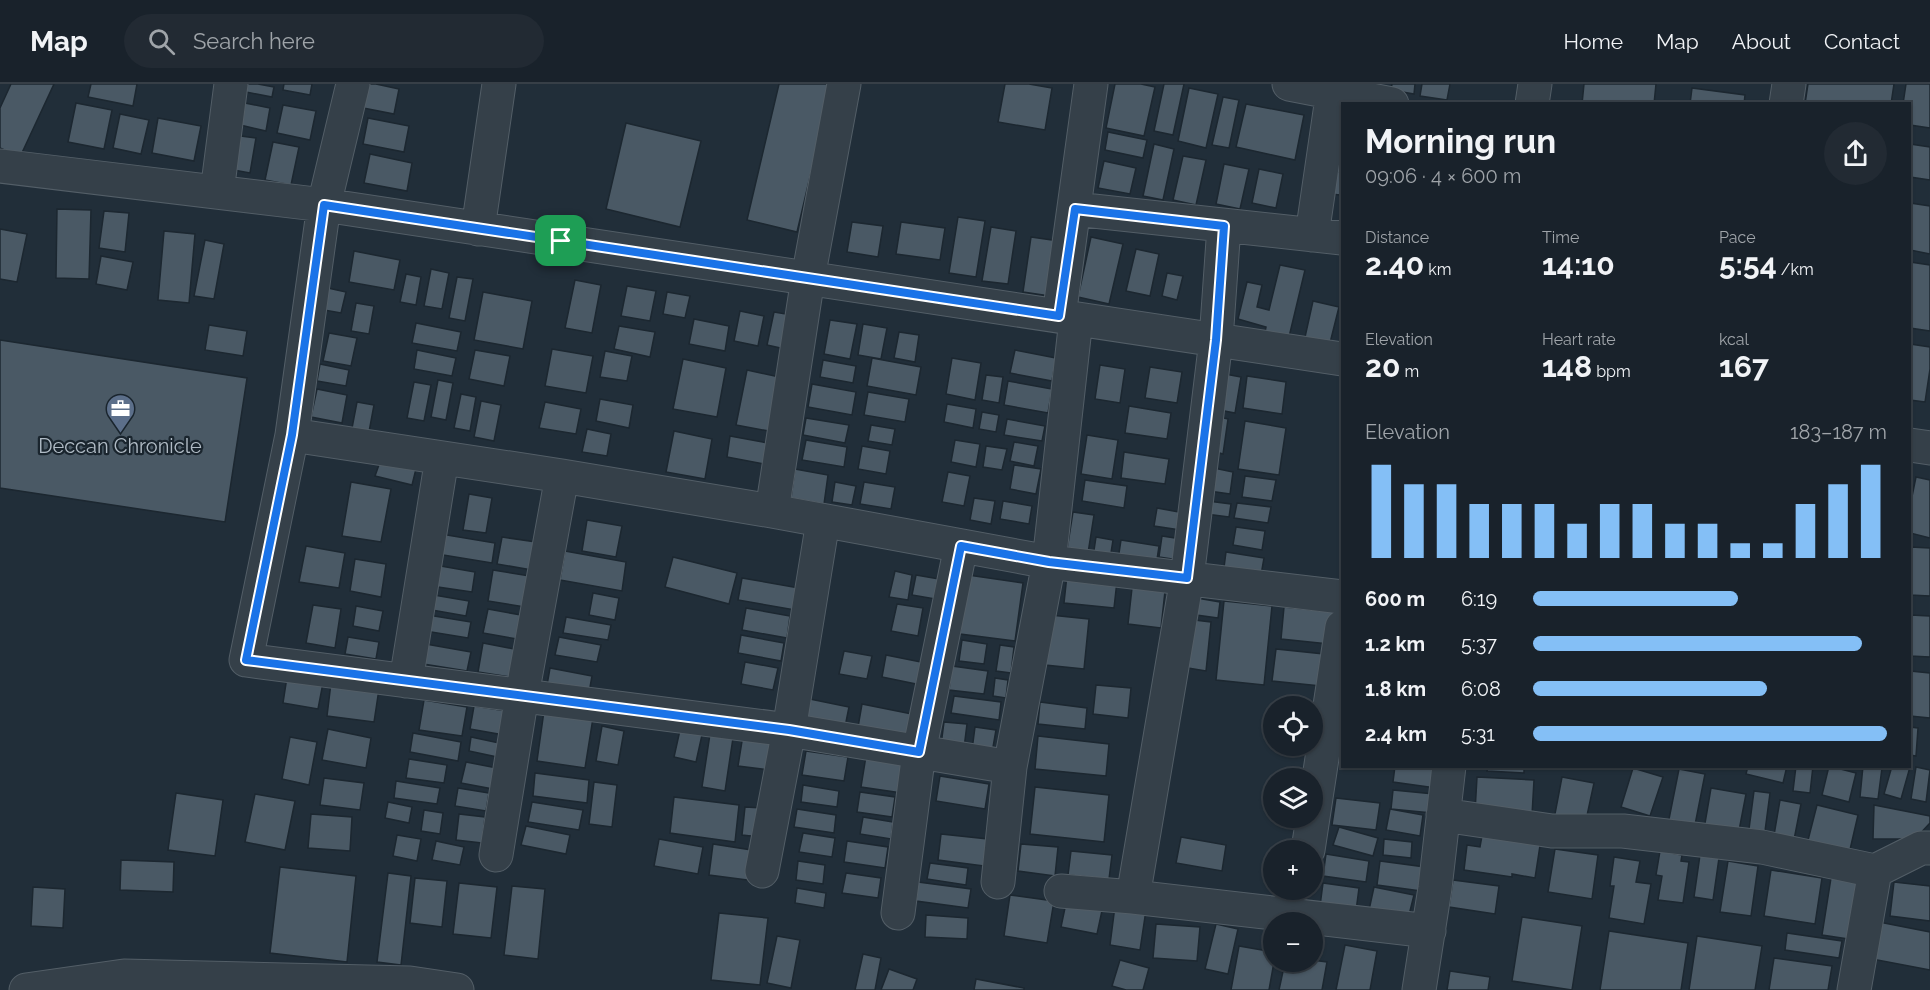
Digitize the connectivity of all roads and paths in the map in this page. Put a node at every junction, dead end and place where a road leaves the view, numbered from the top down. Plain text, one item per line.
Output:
1 (231, 84) edge
2 (353, 84) edge
3 (499, 84) edge
4 (844, 84) edge
5 (1092, 84) edge
6 (1289, 84) edge
7 (1535, 84) edge
8 (1789, 84) edge
9 (1333, 88) edge
10 (1385, 102) edge
11 (1532, 102) edge
12 (1786, 102) edge
13 (0, 166) edge
14 (218, 192) junction
15 (324, 205) junction
16 (1075, 209) junction
17 (1224, 226) junction
18 (478, 229) junction
19 (1327, 236) edge
20 (808, 278) junction
21 (1067, 317) junction
22 (1216, 340) junction
23 (1341, 359) edge
24 (292, 435) junction
25 (1911, 445) edge
26 (1930, 448) edge
27 (442, 458) junction
28 (562, 476) junction
29 (772, 511) junction
30 (823, 521) junction
31 (961, 546) junction
32 (1049, 562) junction
33 (1187, 578) junction
34 (1341, 597) edge
35 (1341, 634) edge
36 (406, 681) junction
37 (522, 695) junction
38 (789, 730) junction
39 (919, 752) junction
40 (1010, 767) junction
41 (1449, 768) edge
42 (1443, 815) junction
43 (1310, 840) edge
44 (1930, 848) edge
45 (496, 855) dead end
46 (762, 871) dead end
47 (1875, 871) junction
48 (998, 882) dead end
49 (1061, 891) dead end
50 (1133, 897) junction
51 (1299, 903) edge
52 (898, 914) dead end
53 (1429, 931) junction
54 (26, 990) edge
55 (457, 990) edge
56 (1419, 990) edge
57 (1854, 990) edge

1 - 14 street
2 - 15 street
3 - 18 street
4 - 20 street
5 - 16 street
6 - 9 street
7 - 11 street
8 - 12 street
9 - 10 street
9 - 19 street
13 - 14 street
14 - 15 street
15 - 18 street
15 - 24 street
16 - 17 street
16 - 21 street
17 - 19 street
17 - 22 street
18 - 20 street
20 - 21 street
20 - 29 street
21 - 22 street
21 - 32 street
22 - 23 street
22 - 33 street
24 - 27 street
24 - 36 street
25 - 26 street
27 - 28 street
27 - 36 street
28 - 29 street
28 - 37 street
29 - 30 street
30 - 31 street
30 - 38 street
31 - 32 street
31 - 39 street
32 - 33 street
32 - 40 street
33 - 34 street
33 - 50 street
35 - 43 street
36 - 37 street
37 - 38 street
37 - 45 street
38 - 39 street
38 - 46 street
39 - 40 street
39 - 52 street
40 - 48 street
41 - 42 street
42 - 47 street
42 - 53 street
44 - 47 street
47 - 57 street
49 - 50 street
50 - 51 street
51 - 53 street
53 - 56 street
54 - 55 street

